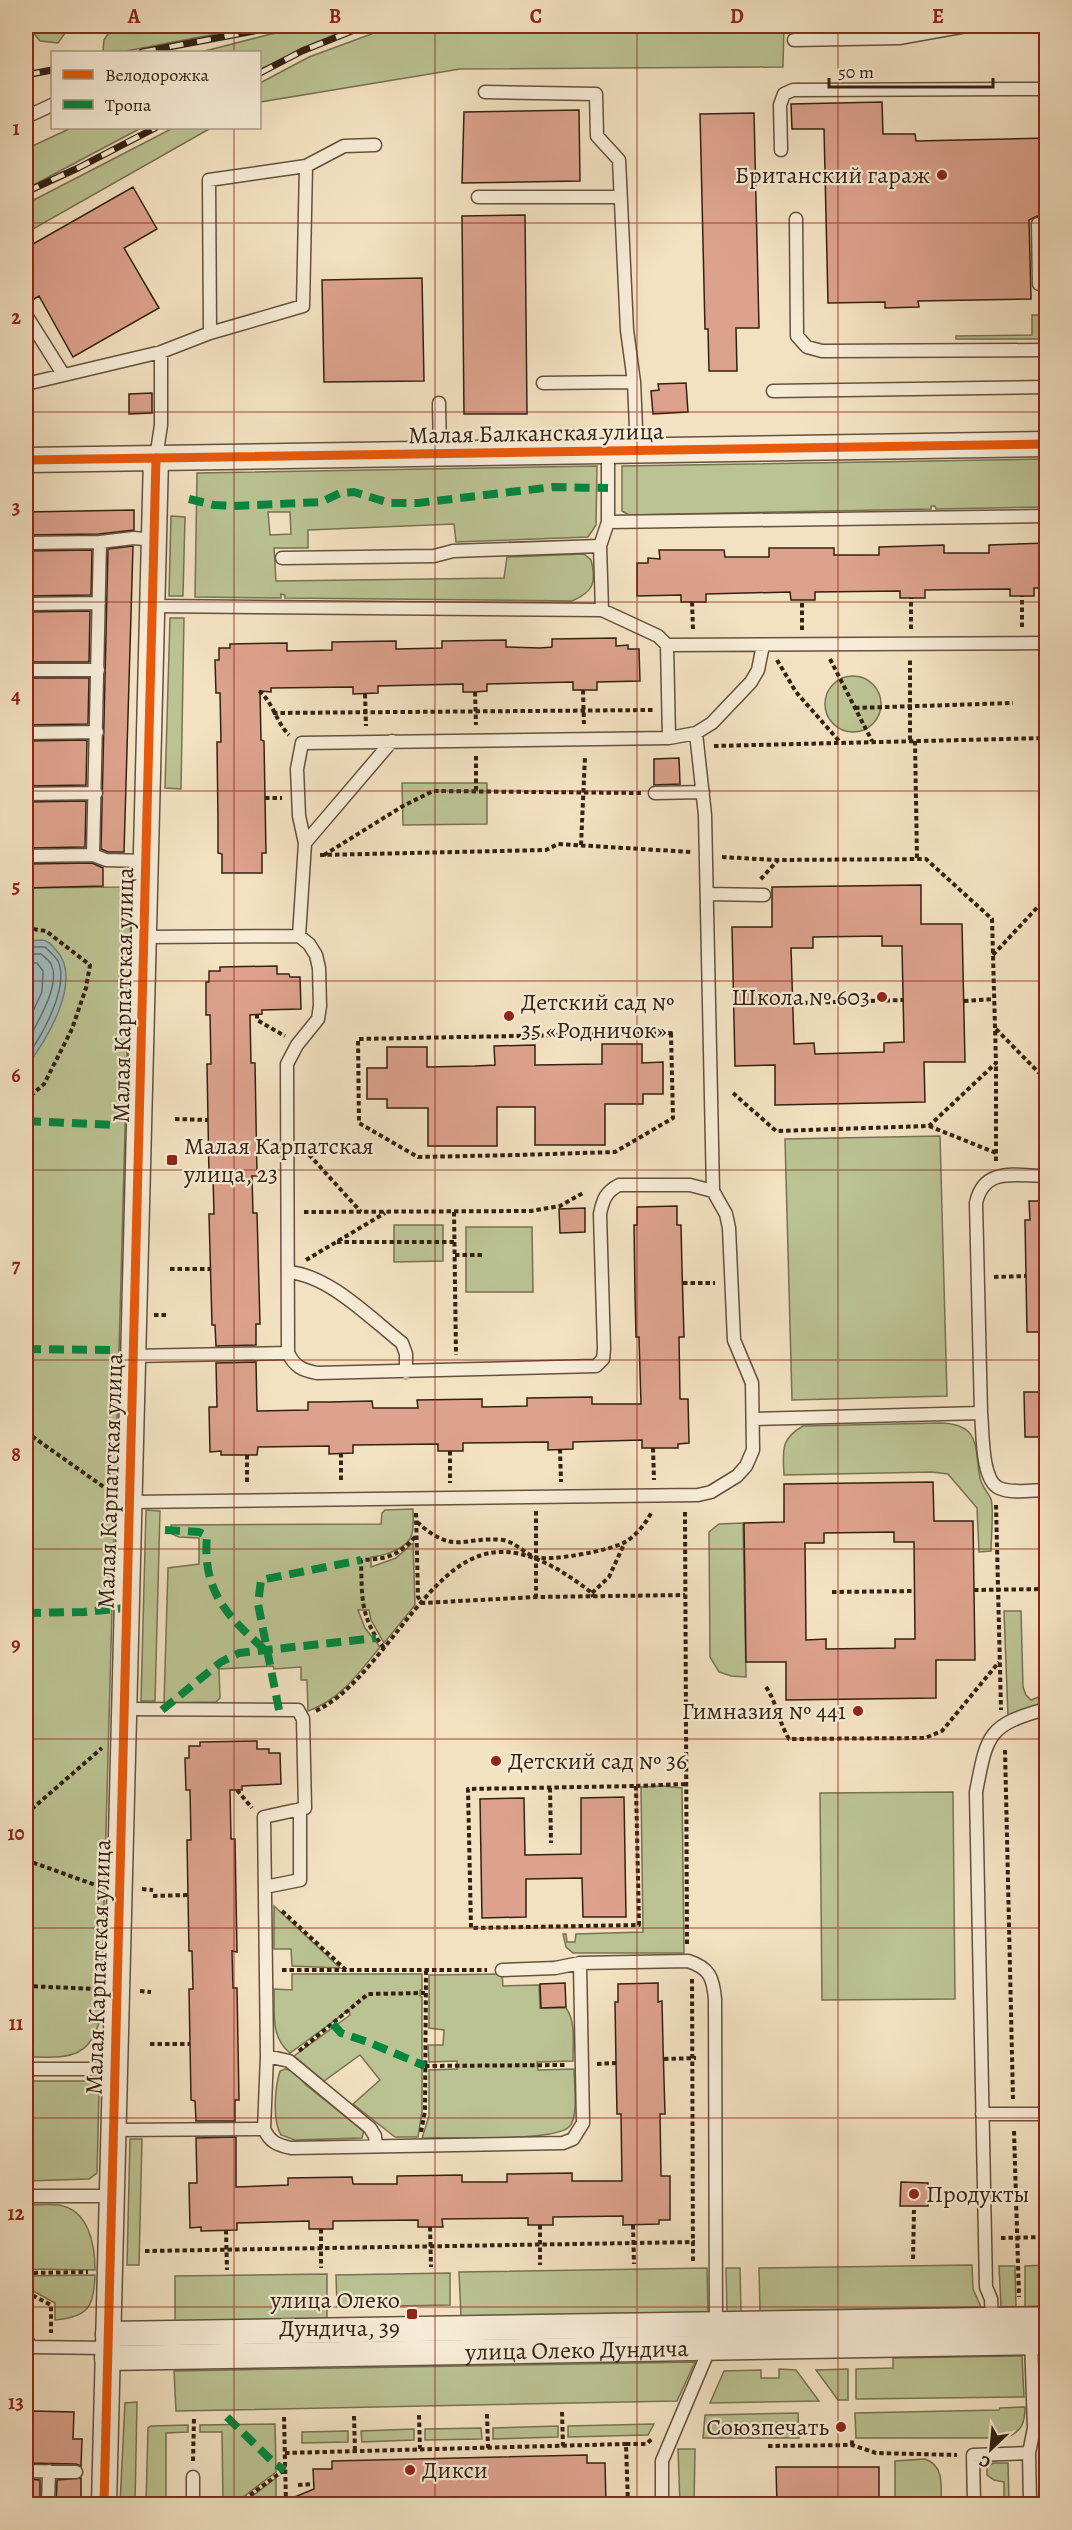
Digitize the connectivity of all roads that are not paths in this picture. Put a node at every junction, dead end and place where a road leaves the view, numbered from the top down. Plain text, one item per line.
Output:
1 (966, 26) edge
2 (794, 40) dead end
3 (1047, 89) edge
4 (485, 92) dead end
5 (51, 105) edge
6 (26, 117) edge
7 (375, 145) dead end
8 (781, 150) dead end
9 (306, 166) junction
10 (478, 197) dead end
11 (621, 197) junction
12 (796, 219) dead end
13 (1038, 224) dead end
14 (1047, 284) edge
15 (26, 315) edge
16 (210, 333) junction
17 (1047, 350) edge
18 (161, 352) junction
19 (63, 374) junction
20 (634, 382) junction
21 (543, 383) dead end
22 (26, 384) edge
23 (1047, 387) edge
24 (774, 391) dead end
25 (439, 403) dead end
26 (1047, 444) edge
27 (608, 451) junction
28 (637, 451) junction
29 (440, 454) junction
30 (156, 459) junction
31 (26, 460) edge
32 (1047, 516) edge
33 (608, 522) junction
34 (154, 540) junction
35 (100, 542) junction
36 (26, 543) edge
37 (600, 546) junction
38 (282, 558) dead end
39 (99, 603) junction
40 (26, 604) edge
41 (153, 606) junction
42 (602, 610) junction
43 (1047, 643) edge
44 (667, 645) junction
45 (763, 645) junction
46 (26, 670) edge
47 (98, 670) junction
48 (97, 732) junction
49 (26, 733) edge
50 (696, 733) junction
51 (669, 738) junction
52 (392, 741) junction
53 (703, 792) junction
54 (96, 793) junction
55 (655, 793) road end
56 (26, 794) edge
57 (304, 849) junction
58 (93, 855) junction
59 (26, 856) edge
60 (146, 861) junction
61 (708, 894) junction
62 (764, 895) dead end
63 (299, 936) junction
64 (144, 938) junction
65 (1047, 1176) edge
66 (713, 1191) junction
67 (288, 1272) junction
68 (288, 1353) junction
69 (133, 1356) junction
70 (406, 1372) junction
71 (981, 1413) junction
72 (753, 1419) junction
73 (1047, 1490) edge
74 (129, 1502) junction
75 (124, 1709) junction
76 (1047, 1710) edge
77 (300, 1809) junction
78 (265, 1891) junction
79 (580, 1963) junction
80 (502, 1970) road end
81 (267, 2056) junction
82 (26, 2068) edge
83 (114, 2069) junction
84 (982, 2114) junction
85 (1047, 2114) edge
86 (264, 2129) junction
87 (113, 2130) junction
88 (376, 2146) junction
89 (26, 2196) edge
90 (111, 2196) junction
91 (717, 2324) junction
92 (1035, 2326) edge
93 (992, 2332) junction
94 (28, 2345) edge
95 (107, 2347) junction
96 (710, 2348) junction
97 (1029, 2453) junction
98 (26, 2471) edge
99 (49, 2471) junction
100 (76, 2472) dead end
101 (193, 2477) road end
102 (48, 2505) edge
103 (104, 2505) edge
104 (193, 2505) edge
105 (662, 2505) edge
106 (974, 2505) edge
107 (1030, 2505) edge

1 - 2 lane
3 - 8 lane
4 - 11 lane
5 - 6 lane
7 - 9 lane
9 - 16 lane
9 - 16 lane
10 - 11 lane
11 - 20 lane
12 - 17 lane
13 - 14 lane
15 - 19 lane
16 - 18 lane
18 - 19 lane
18 - 30 lane
19 - 22 lane
20 - 21 lane
20 - 28 lane
23 - 24 lane
25 - 29 lane
26 - 28 street, Малая Балканская улица
27 - 28 street, Малая Балканская улица
27 - 29 street, Малая Балканская улица
27 - 33 lane
29 - 30 street, Малая Балканская улица
30 - 31 street, Малая Балканская улица
30 - 34 street, Малая Карпатская улица
32 - 33 lane
33 - 37 lane
34 - 35 lane
34 - 41 street, Малая Карпатская улица
35 - 36 lane
35 - 39 lane
37 - 38 lane
37 - 42 lane
39 - 40 lane
39 - 47 lane
41 - 42 lane
41 - 60 street, Малая Карпатская улица
42 - 44 lane
43 - 45 lane
44 - 45 lane
44 - 51 lane
45 - 50 lane
46 - 47 lane
47 - 48 lane
48 - 49 lane
48 - 54 lane
50 - 51 lane
50 - 53 lane
51 - 52 lane
52 - 57 lane
52 - 57 lane
53 - 55 lane
53 - 61 lane
54 - 56 lane
54 - 58 lane
57 - 63 lane
58 - 59 lane
58 - 60 lane
60 - 64 street, Малая Карпатская улица
61 - 62 lane
61 - 66 lane
63 - 64 lane
63 - 67 lane
64 - 69 street, Малая Карпатская улица
65 - 71 lane
66 - 70 lane
66 - 72 lane
67 - 68 lane
67 - 70 lane
68 - 69 lane
68 - 70 lane
69 - 74 street, Малая Карпатская улица
71 - 72 lane
71 - 73 lane
72 - 74 lane
74 - 75 street, Малая Карпатская улица
75 - 77 lane
75 - 83 street, Малая Карпатская улица
76 - 84 lane
77 - 78 lane
77 - 78 lane
78 - 81 lane
79 - 80 lane
79 - 88 lane
79 - 91 lane
81 - 86 lane
81 - 88 lane
82 - 83 lane
83 - 87 street, Малая Карпатская улица
84 - 85 lane
84 - 93 lane
86 - 87 lane
86 - 88 lane
87 - 90 street, Малая Карпатская улица
89 - 90 lane
90 - 95 street, Малая Карпатская улица
91 - 93 street, улица Олеко Дундича
91 - 95 street, улица Олеко Дундича
91 - 96 lane
92 - 93 street, улица Олеко Дундича
92 - 97 lane
93 - 96 street, улица Олеко Дундича
94 - 95 lane
95 - 96 street, улица Олеко Дундича
95 - 103 street, Малая Карпатская улица
96 - 105 lane
97 - 106 lane
97 - 107 lane
98 - 99 lane
99 - 100 lane
99 - 102 lane
101 - 104 lane

